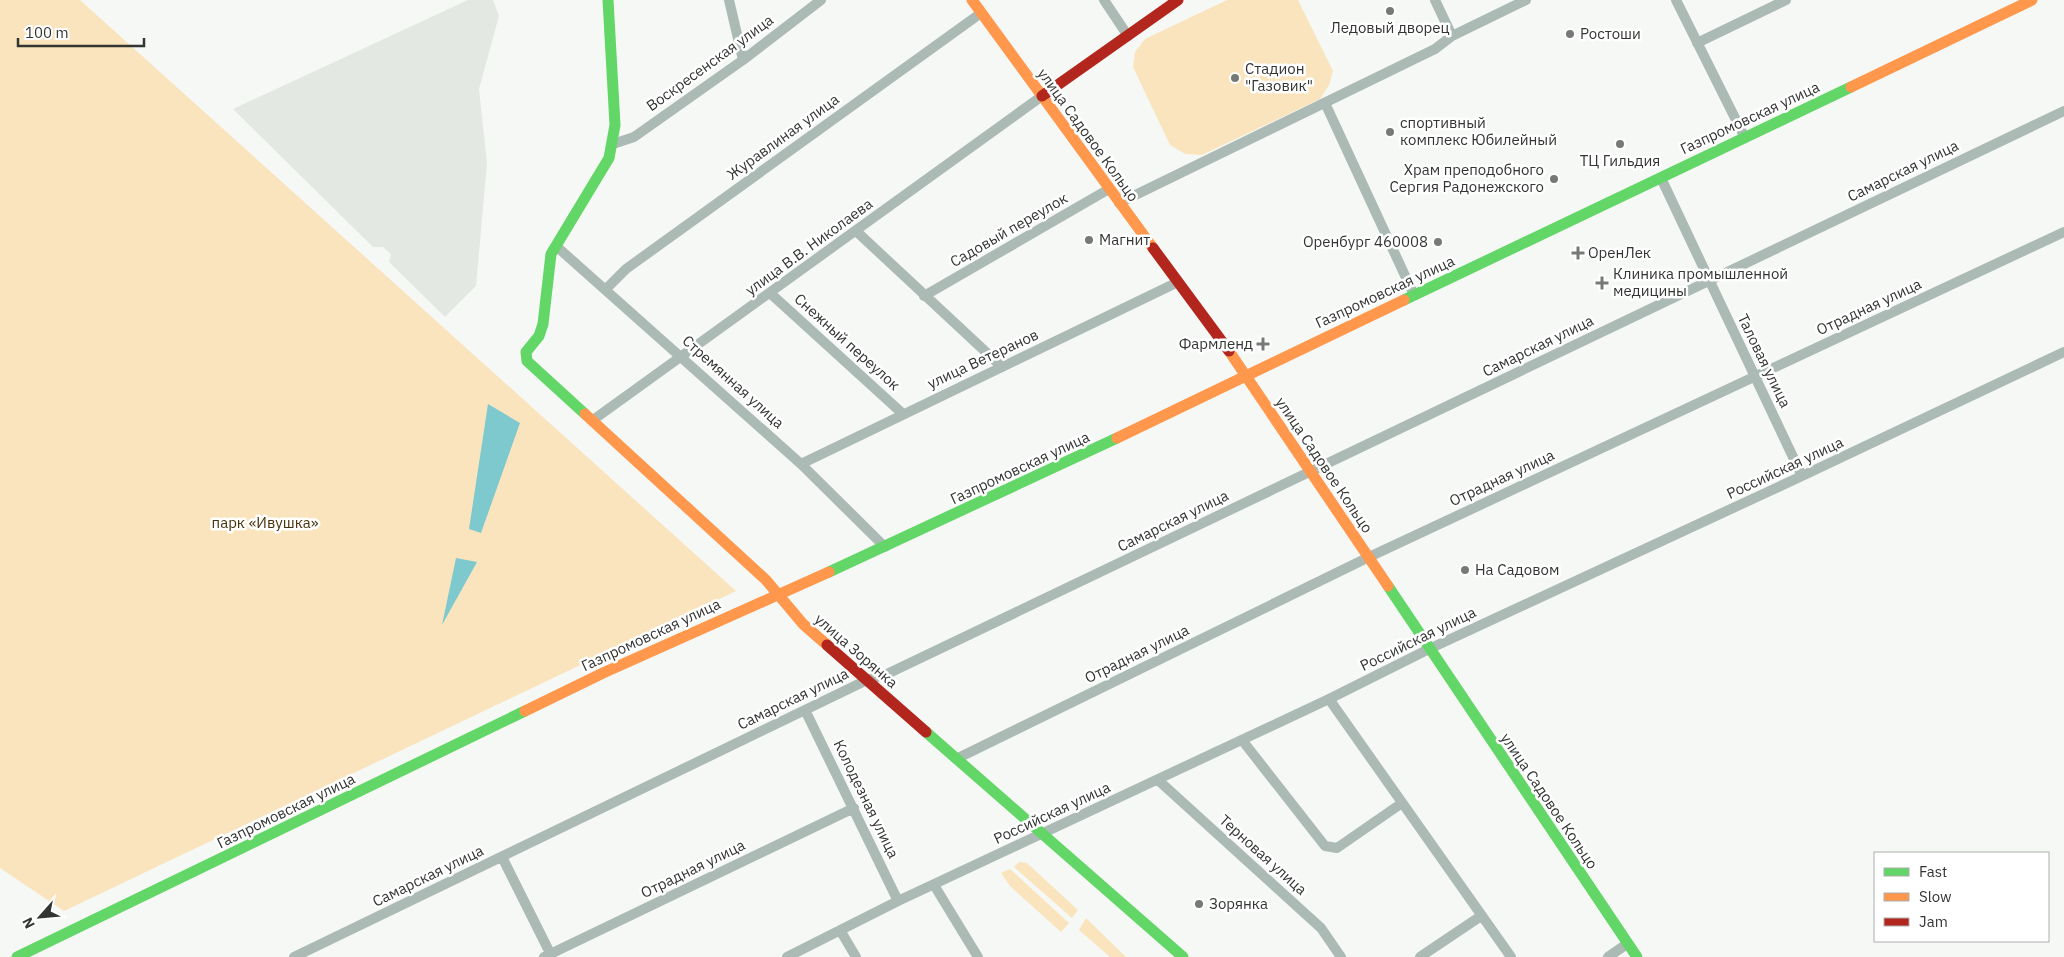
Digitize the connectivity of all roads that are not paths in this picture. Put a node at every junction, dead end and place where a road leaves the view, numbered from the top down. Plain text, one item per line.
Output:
1 (608, 0) edge
2 (729, 0) edge
3 (821, 0) edge
4 (972, 0) edge
5 (1104, 0) edge
6 (1178, 0) edge
7 (1435, 0) edge
8 (1526, 0) edge
9 (1676, 0) edge
10 (1786, 0) edge
11 (2032, 0) edge
12 (981, 13) junction
13 (1128, 36) junction
14 (1452, 36) junction
15 (1697, 42) junction
16 (743, 60) junction
17 (1042, 96) junction
18 (1324, 103) junction
19 (2064, 111) edge
20 (1745, 138) junction
21 (613, 144) junction
22 (1661, 178) junction
23 (1109, 189) junction
24 (1119, 203) junction
25 (856, 231) junction
26 (2064, 232) edge
27 (556, 246) junction
28 (1708, 281) junction
29 (1178, 282) junction
30 (606, 289) junction
31 (770, 293) junction
32 (1414, 295) junction
33 (924, 296) junction
34 (2064, 352) edge
35 (682, 356) junction
36 (1002, 367) junction
37 (1755, 375) junction
38 (1247, 376) junction
39 (903, 414) junction
40 (593, 420) junction
41 (801, 464) junction
42 (1309, 472) junction
43 (1802, 476) junction
44 (885, 547) junction
45 (1369, 557) junction
46 (779, 596) junction
47 (1428, 649) junction
48 (867, 680) junction
49 (1329, 699) junction
50 (805, 710) junction
51 (1242, 740) junction
52 (956, 759) junction
53 (1158, 780) junction
54 (1402, 803) junction
55 (854, 808) junction
56 (1043, 833) junction
57 (502, 856) junction
58 (934, 885) junction
59 (898, 901) junction
60 (1481, 916) junction
61 (840, 930) junction
62 (1627, 944) junction
63 (549, 956) edge
64 (18, 957) edge
65 (294, 957) edge
66 (787, 957) edge
67 (856, 957) edge
68 (978, 957) edge
69 (1183, 957) edge
70 (1341, 957) edge
71 (1420, 957) edge
72 (1511, 957) edge
73 (1608, 957) edge
74 (1637, 957) edge

1 - 21 street
2 - 16 street
3 - 16 street, Воскресенская улица
4 - 12 street, улица Садовое Кольцо
5 - 13 street
6 - 13 street
7 - 14 street
8 - 14 street
9 - 15 street
10 - 15 street
11 - 20 street, Газпромовская улица
12 - 17 street, улица Садовое Кольцо
12 - 30 street, Журавлиная улица
13 - 17 street
14 - 18 street
15 - 20 street
16 - 21 street, Воскресенская улица
17 - 23 street, улица Садовое Кольцо
17 - 25 street, улица В.В. Николаева
18 - 24 street
18 - 32 street
19 - 28 street, Самарская улица
20 - 22 street, Газпромовская улица
21 - 27 street
22 - 28 street, Таловая улица
22 - 32 street, Газпромовская улица
23 - 24 street, улица Садовое Кольцо
23 - 33 street, Садовый переулок
24 - 29 street, улица Садовое Кольцо
25 - 31 street, улица В.В. Николаева
25 - 33 street
26 - 37 street, Отрадная улица
27 - 30 street, Стремянная улица
27 - 40 street, улица Зорянка
28 - 37 street, Таловая улица
28 - 42 street, Самарская улица
29 - 36 street, улица Ветеранов
29 - 38 street, улица Садовое Кольцо
30 - 35 street, Стремянная улица
31 - 35 street, улица В.В. Николаева
31 - 39 street, Снежный переулок
32 - 38 street, Газпромовская улица
33 - 36 street
34 - 43 street, Российская улица
35 - 40 street, улица В.В. Николаева
35 - 41 street, Стремянная улица
36 - 39 street, улица Ветеранов
37 - 43 street, Таловая улица
37 - 45 street, Отрадная улица
38 - 42 street, улица Садовое Кольцо
38 - 44 street, Газпромовская улица
39 - 41 street, улица Ветеранов
40 - 46 street, улица Зорянка
41 - 44 street, Стремянная улица
42 - 45 street, улица Садовое Кольцо
42 - 48 street, Самарская улица
43 - 47 street, Российская улица
44 - 46 street, Газпромовская улица
45 - 47 street, улица Садовое Кольцо
45 - 52 street, Отрадная улица
46 - 48 street, улица Зорянка
46 - 64 street, Газпромовская улица
47 - 49 street, Российская улица
47 - 62 street, улица Садовое Кольцо
48 - 50 street, Самарская улица
48 - 52 street, улица Зорянка
49 - 51 street, Российская улица
49 - 54 street
50 - 55 street, Колодезная улица
50 - 57 street, Самарская улица
51 - 53 street, Российская улица
51 - 54 street
52 - 56 street, улица Зорянка
53 - 56 street, Российская улица
53 - 70 street, Терновая улица
54 - 60 street
55 - 59 street, Колодезная улица
55 - 63 street, Отрадная улица
56 - 58 street, Российская улица
56 - 69 street, улица Зорянка
57 - 63 street
57 - 65 street, Самарская улица
58 - 59 street, Российская улица
58 - 68 street
59 - 61 street, Российская улица
60 - 71 street
60 - 72 street
61 - 66 street, Российская улица
61 - 67 street
62 - 73 street
62 - 74 street, улица Садовое Кольцо

